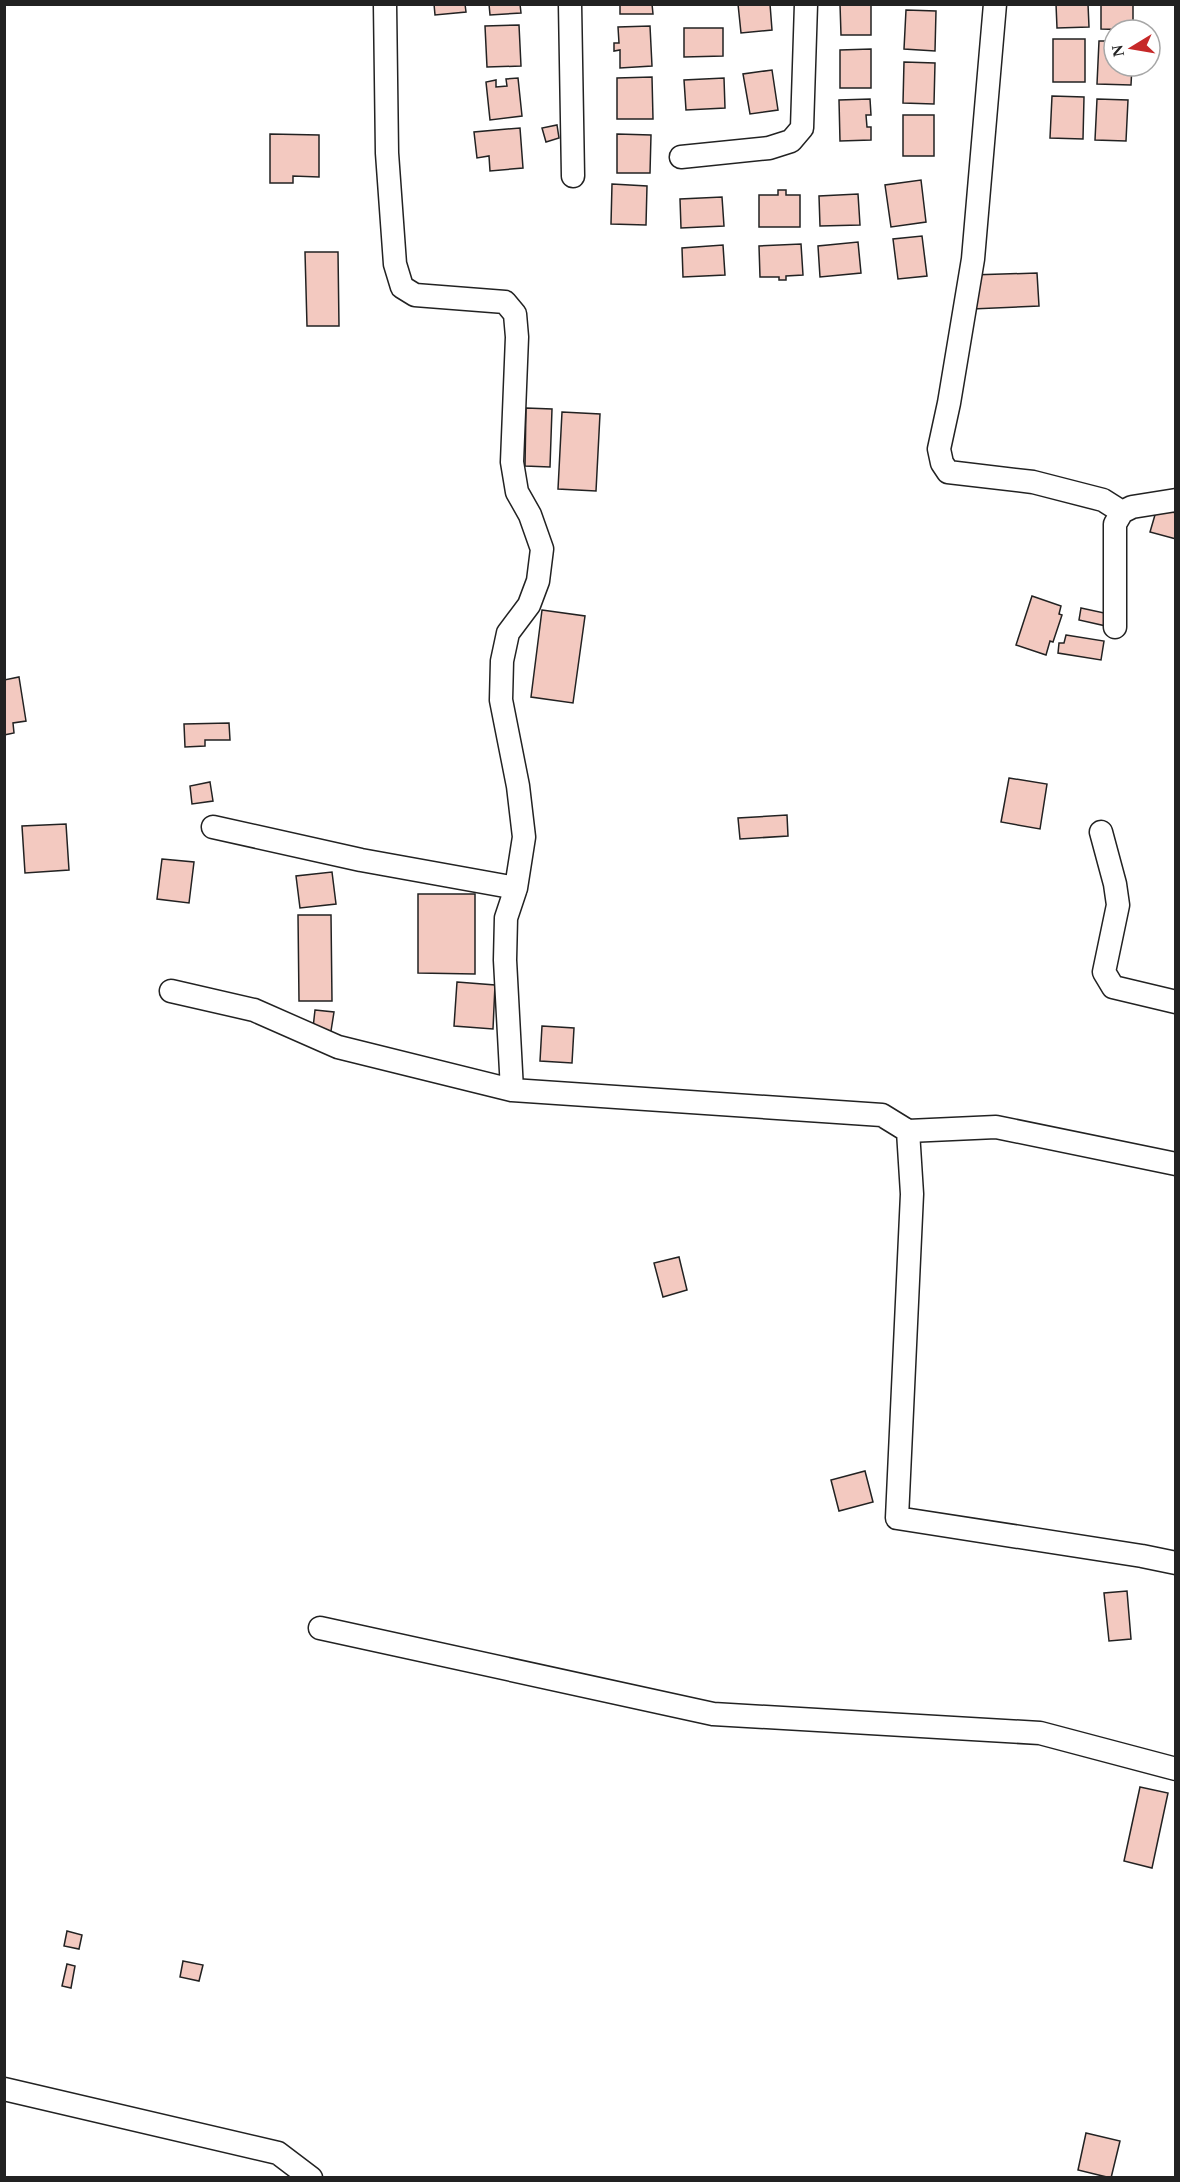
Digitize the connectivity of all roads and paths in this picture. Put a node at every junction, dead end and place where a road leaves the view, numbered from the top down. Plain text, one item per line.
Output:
1 (385, 4) edge
2 (570, 4) edge
3 (806, 4) edge
4 (996, 4) edge
5 (681, 158) dead end
6 (573, 176) dead end
7 (1176, 500) edge
8 (1122, 512) junction
9 (1115, 627) dead end
10 (213, 827) dead end
11 (1101, 832) dead end
12 (516, 888) junction
13 (171, 991) dead end
14 (1176, 1002) edge
15 (512, 1090) junction
16 (908, 1131) junction
17 (1176, 1164) edge
18 (1176, 1563) edge
19 (320, 1628) dead end
20 (1176, 1769) edge
21 (4, 2089) edge
22 (311, 2178) edge

1 - 12 street
2 - 6 street
3 - 5 street
4 - 8 street
7 - 8 street
8 - 9 street
10 - 12 street
11 - 14 street
12 - 15 street
13 - 15 street
15 - 16 street
16 - 17 street
16 - 18 street
19 - 20 street
21 - 22 street

